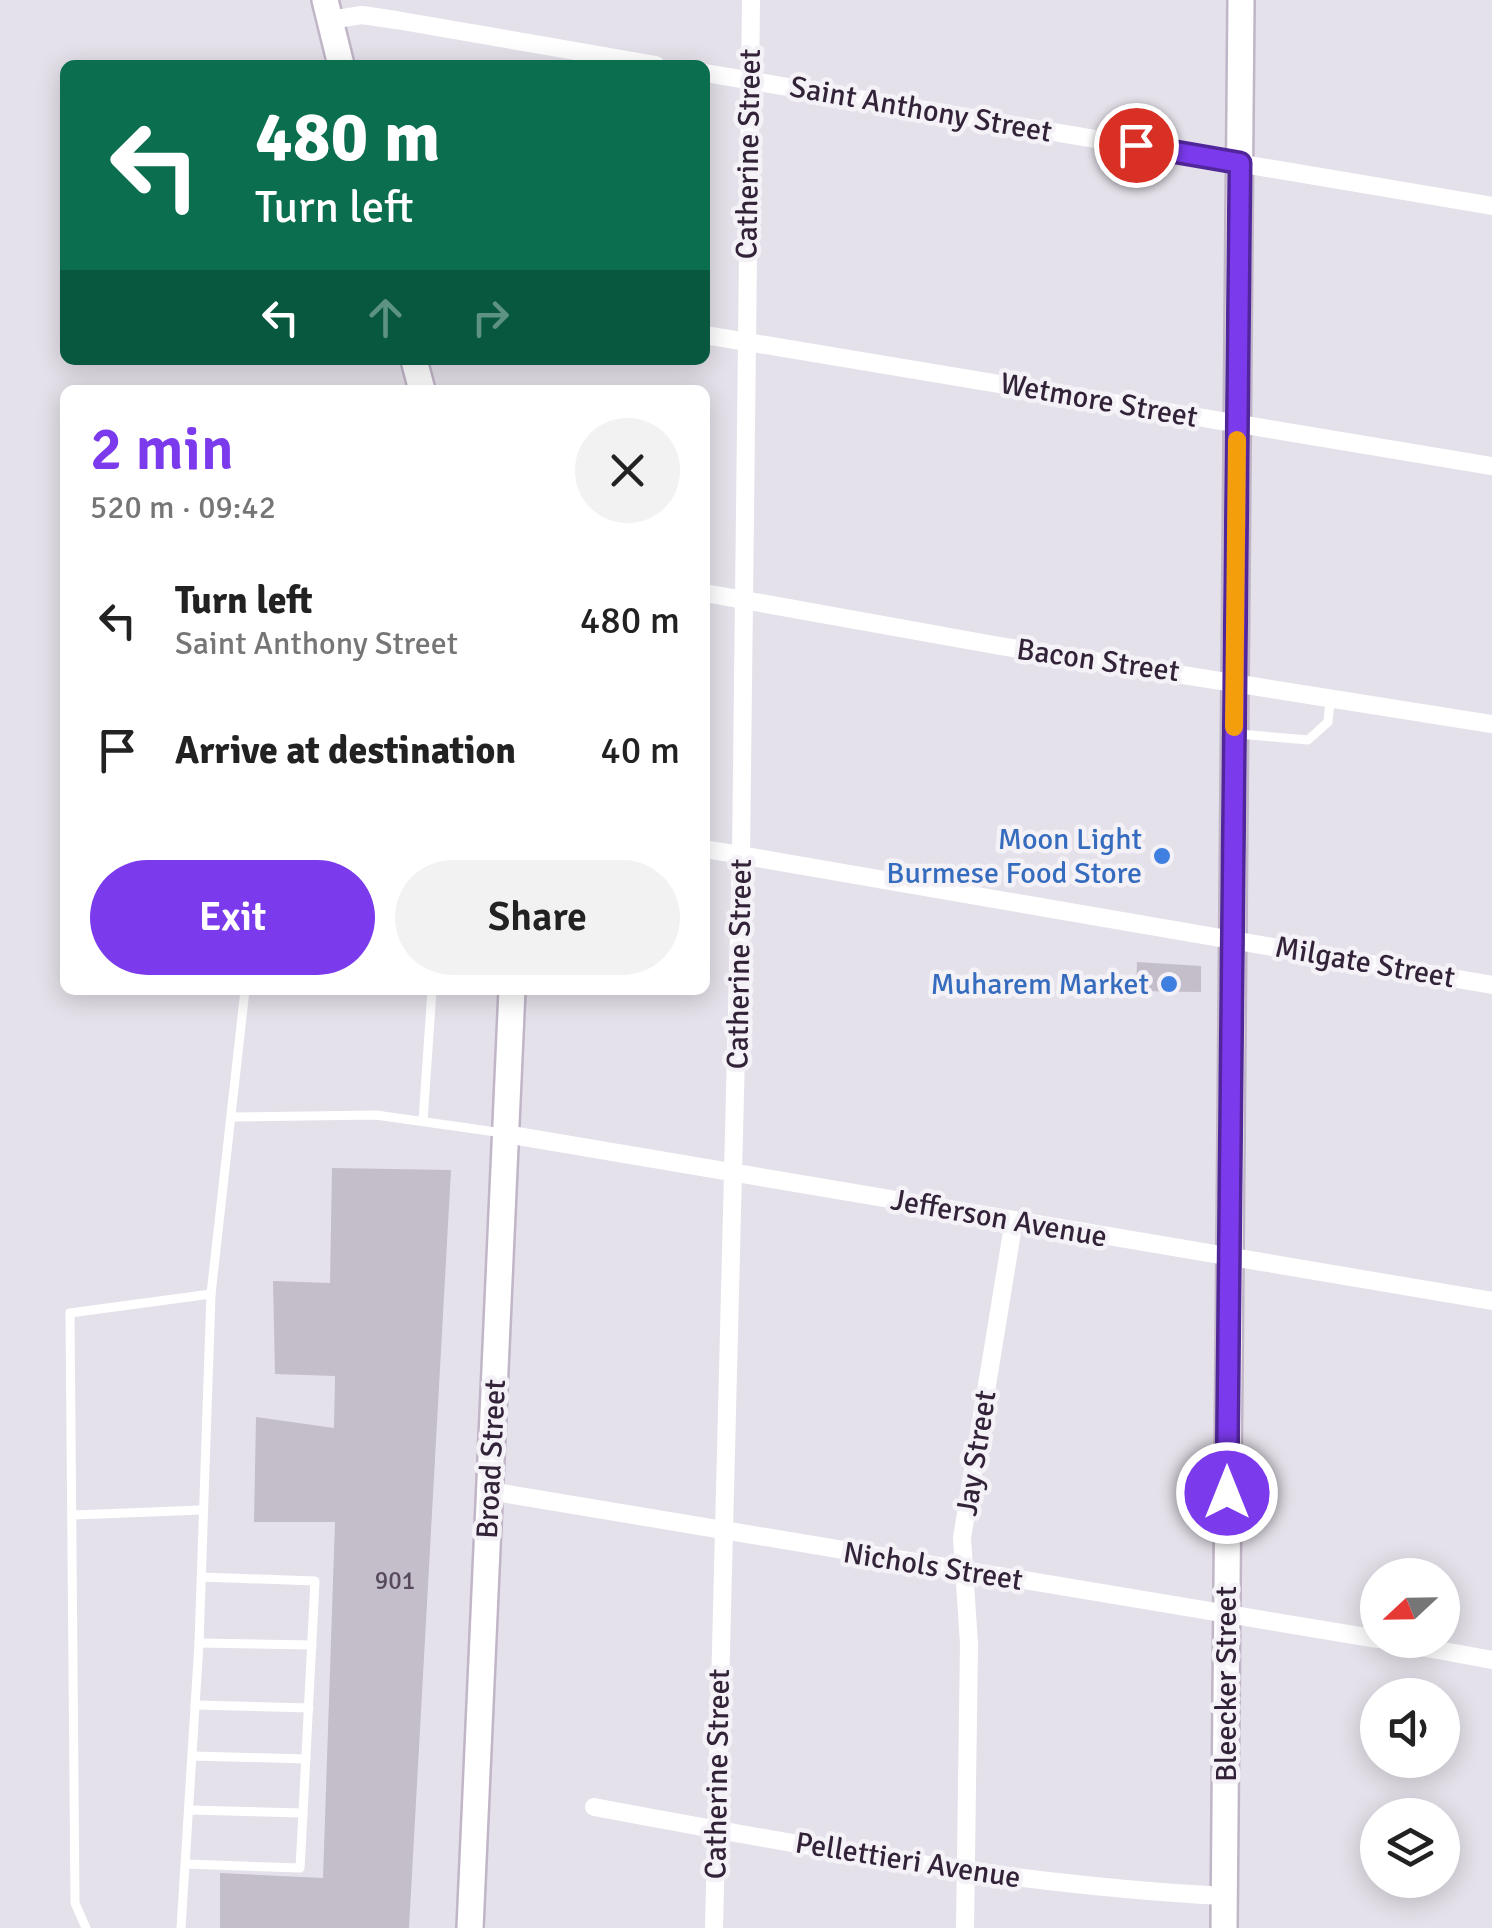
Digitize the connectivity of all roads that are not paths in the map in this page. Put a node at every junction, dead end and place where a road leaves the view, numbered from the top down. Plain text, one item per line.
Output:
1 (751, 0) edge
2 (1241, 0) edge
3 (327, 10) edge
4 (340, 60) edge
5 (627, 60) edge
6 (710, 74) edge
7 (749, 80) junction
8 (1240, 163) junction
9 (1492, 206) edge
10 (710, 337) edge
11 (745, 343) junction
12 (1237, 424) junction
13 (1492, 466) edge
14 (710, 594) edge
15 (744, 600) junction
16 (1235, 681) junction
17 (1330, 697) junction
18 (1492, 724) edge
19 (1234, 733) junction
20 (710, 850) edge
21 (742, 855) junction
22 (1232, 938) junction
23 (1492, 985) edge
24 (244, 995) edge
25 (432, 995) edge
26 (512, 995) edge
27 (232, 1117) junction
28 (424, 1122) junction
29 (506, 1134) junction
30 (734, 1174) junction
31 (1014, 1220) junction
32 (1229, 1257) junction
33 (210, 1294) junction
34 (1492, 1302) edge
35 (489, 1491) junction
36 (202, 1510) junction
37 (74, 1515) junction
38 (723, 1531) junction
39 (962, 1571) junction
40 (202, 1577) junction
41 (1226, 1612) junction
42 (1360, 1636) edge
43 (198, 1643) junction
44 (312, 1645) junction
45 (1460, 1654) edge
46 (1492, 1660) edge
47 (195, 1706) junction
48 (309, 1708) junction
49 (193, 1756) junction
50 (306, 1759) junction
51 (594, 1807) dead end
52 (190, 1810) junction
53 (304, 1814) junction
54 (715, 1830) junction
55 (186, 1864) junction
56 (966, 1870) junction
57 (1224, 1896) junction
58 (86, 1928) edge
59 (181, 1928) edge
60 (470, 1928) edge
61 (714, 1928) edge
62 (965, 1928) edge
63 (1224, 1928) edge

1 - 7 street, Catherine Street
2 - 8 street, Bleecker Street
3 - 4 street
3 - 5 street
6 - 7 street, Saint Anthony Street
7 - 8 street, Saint Anthony Street
7 - 11 street, Catherine Street
8 - 9 street, Saint Anthony Street
8 - 12 street, Bleecker Street
10 - 11 street, Wetmore Street
11 - 12 street, Wetmore Street
11 - 15 street, Catherine Street
12 - 13 street, Wetmore Street
12 - 16 street, Bleecker Street
14 - 15 street, Bacon Street
15 - 16 street, Bacon Street
15 - 21 street, Catherine Street
16 - 17 street, Bacon Street
16 - 19 street, Bleecker Street
17 - 18 street, Bacon Street
17 - 19 lane
19 - 22 street, Bleecker Street
20 - 21 street, Milgate Street
21 - 22 street, Milgate Street
21 - 30 street, Catherine Street
22 - 23 street, Milgate Street
22 - 32 street, Bleecker Street
24 - 27 lane
25 - 28 lane
26 - 29 street, Broad Street
27 - 28 lane
27 - 33 lane
28 - 29 lane
29 - 30 street, Jefferson Avenue
29 - 35 street, Broad Street
30 - 31 street, Jefferson Avenue
30 - 38 street, Catherine Street
31 - 32 street, Jefferson Avenue
31 - 39 street, Jay Street
32 - 34 street, Jefferson Avenue
32 - 41 street, Bleecker Street
33 - 36 lane
33 - 37 lane
35 - 38 street, Nichols Street
35 - 60 street, Broad Street
36 - 37 lane
36 - 40 lane
37 - 58 lane
38 - 39 street, Nichols Street
38 - 54 street, Catherine Street
39 - 41 street, Nichols Street
39 - 56 street, Jay Street
40 - 43 lane
40 - 44 lane
41 - 42 street, Nichols Street
41 - 57 street, Bleecker Street
43 - 44 lane
43 - 47 lane
44 - 48 lane
45 - 46 street, Nichols Street
47 - 48 lane
47 - 49 lane
48 - 50 lane
49 - 50 lane
49 - 52 lane
50 - 53 lane
51 - 54 street, Pellettieri Avenue
52 - 53 lane
52 - 55 lane
53 - 55 lane
54 - 56 street, Pellettieri Avenue
54 - 61 street, Catherine Street
55 - 59 lane
56 - 57 street, Pellettieri Avenue
56 - 62 street, Jay Street
57 - 63 street, Bleecker Street

